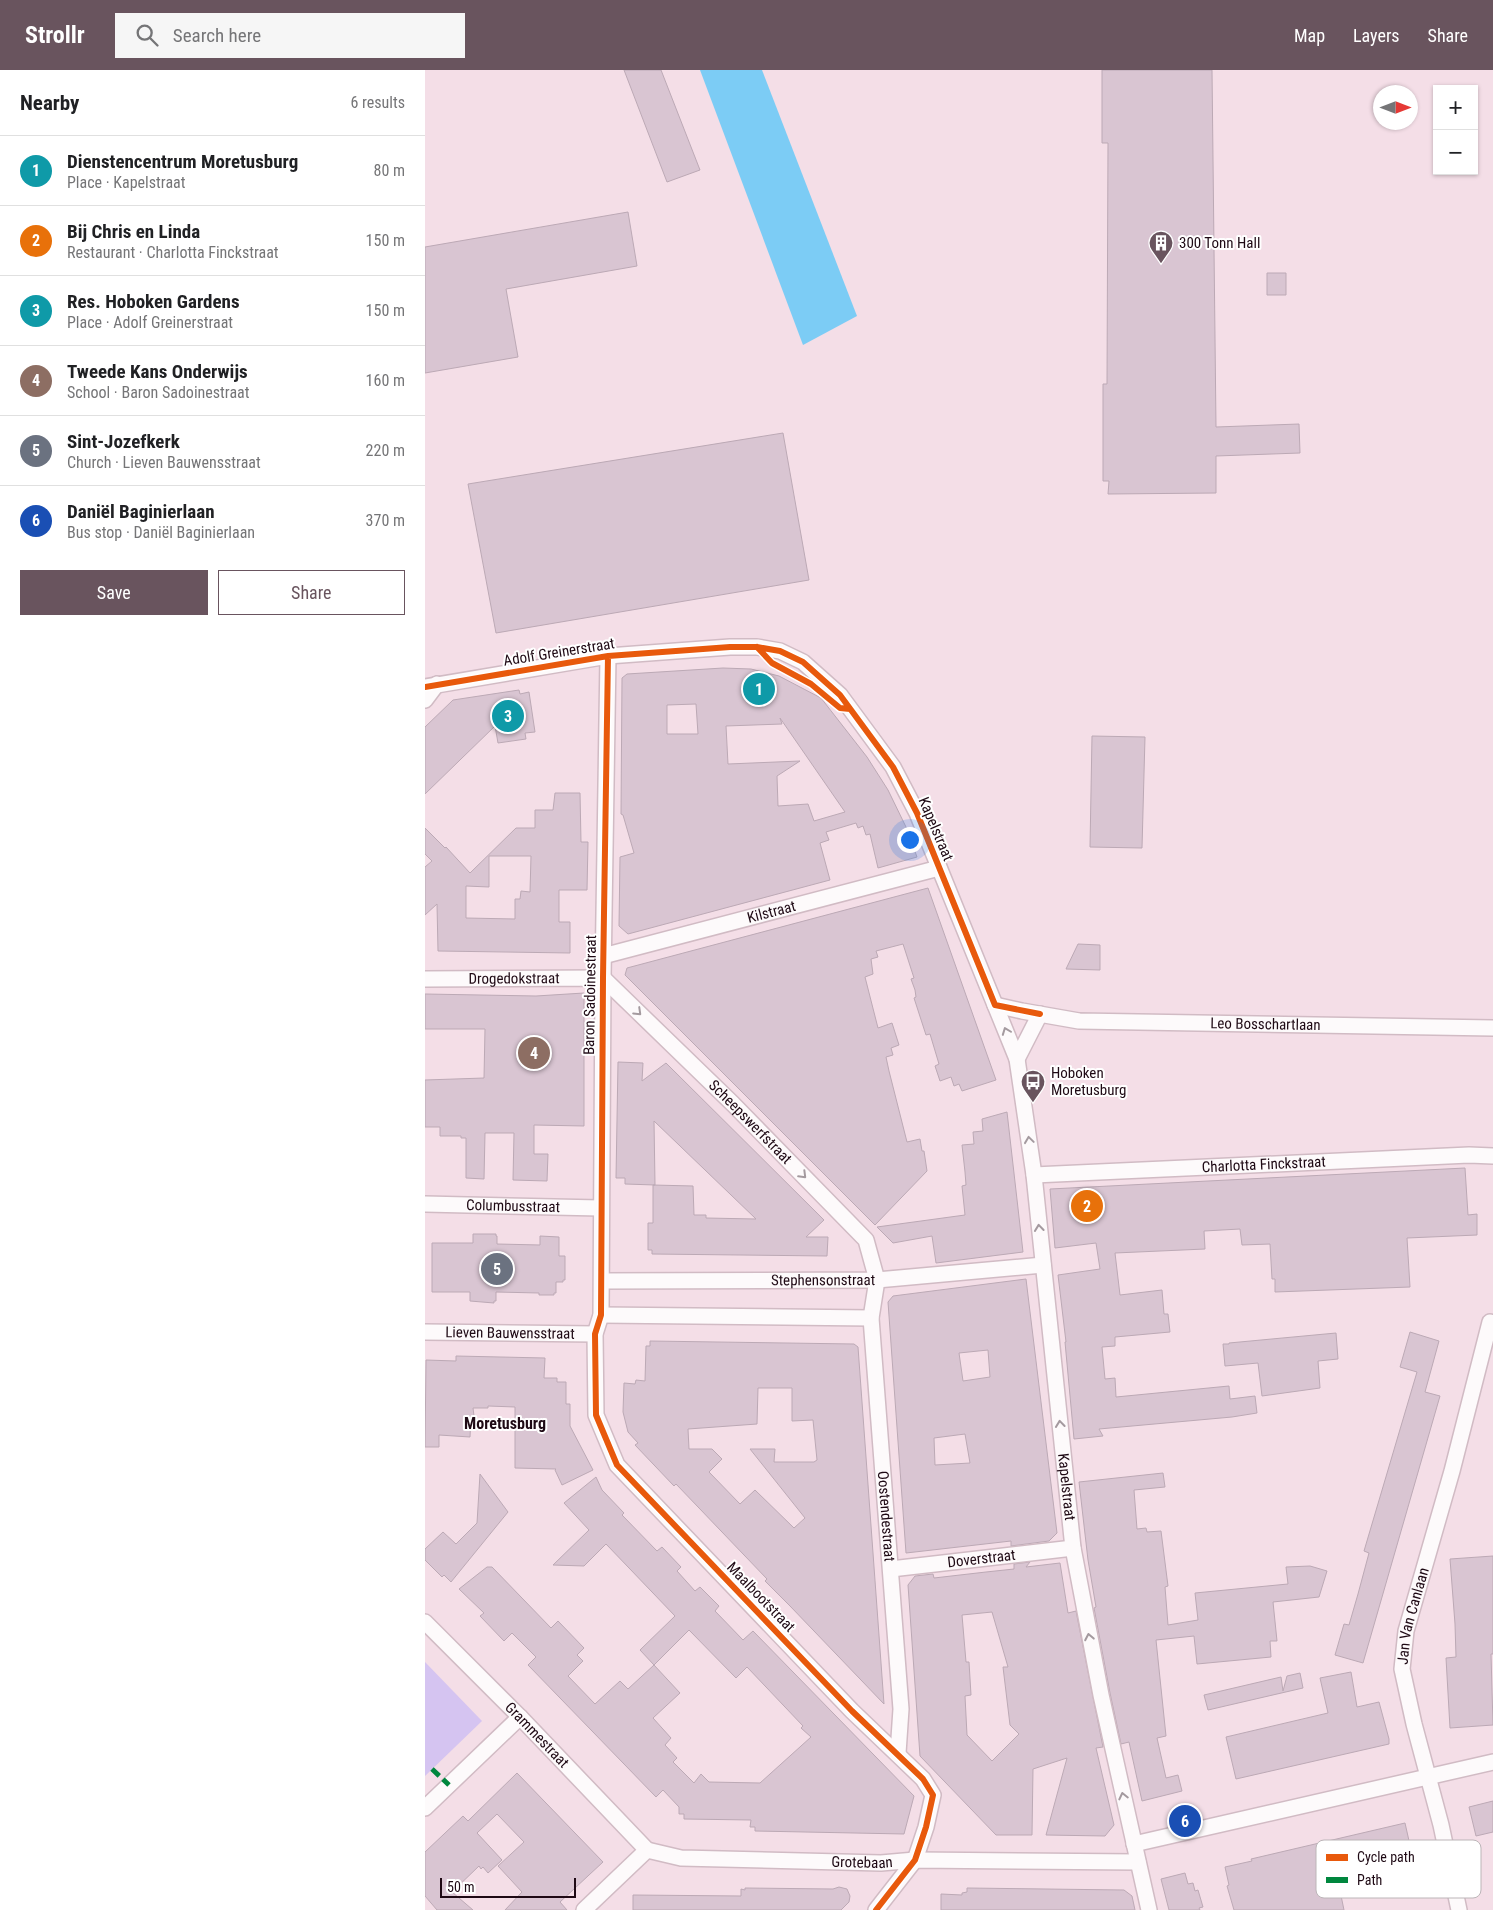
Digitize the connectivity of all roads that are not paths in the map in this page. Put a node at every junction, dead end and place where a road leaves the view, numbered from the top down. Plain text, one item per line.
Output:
1 (757, 648) joint
2 (608, 656) junction
3 (431, 685) edge
4 (425, 700) edge
5 (939, 868) junction
6 (603, 956) junction
7 (425, 978) edge
8 (603, 978) junction
9 (995, 1005) junction
10 (1040, 1014) junction
11 (1493, 1028) edge
12 (1017, 1059) junction
13 (1493, 1156) edge
14 (1034, 1175) junction
15 (425, 1204) edge
16 (600, 1208) junction
17 (1043, 1265) junction
18 (877, 1280) junction
19 (602, 1281) junction
20 (601, 1315) junction
21 (871, 1318) junction
22 (1490, 1322) dead end
23 (425, 1332) edge
24 (595, 1334) junction
25 (1073, 1548) junction
26 (891, 1569) junction
27 (425, 1622) edge
28 (520, 1717) junction
29 (898, 1753) junction
30 (1493, 1762) edge
31 (1427, 1777) junction
32 (425, 1808) edge
33 (1444, 1840) edge
34 (1134, 1844) junction
35 (647, 1850) junction
36 (915, 1860) junction
37 (1138, 1862) junction
38 (584, 1910) edge
39 (876, 1910) edge
40 (1149, 1910) edge

1 - 2 street, Adolf Greinerstraat
1 - 5 street, Kapelstraat
2 - 3 street, Adolf Greinerstraat
2 - 6 street, Baron Sadoinestraat
3 - 4 street
5 - 6 street, Kilstraat
5 - 9 street, Kapelstraat
6 - 8 street, Baron Sadoinestraat
7 - 8 street, Drogedokstraat
8 - 16 street, Baron Sadoinestraat
8 -> 18 street, Scheepswerfstraat
9 - 10 street
12 -> 9 street, Kapelstraat
10 - 11 street, Leo Bosschartlaan
10 - 12 street
14 -> 12 street, Kapelstraat
13 - 14 street, Charlotta Finckstraat
17 -> 14 street, Kapelstraat
15 - 16 street, Columbusstraat
16 - 19 street, Baron Sadoinestraat
17 - 18 street, Stephensonstraat
25 -> 17 street, Kapelstraat
18 - 19 street, Stephensonstraat
18 - 21 street, Oostendestraat
19 - 20 street, Baron Sadoinestraat
20 - 21 street
20 - 24 street, Baron Sadoinestraat
21 - 26 street, Oostendestraat
22 - 31 street, Jan Van Canlaan
23 - 24 street, Lieven Bauwensstraat
24 - 29 street, Maalbootstraat
25 - 26 street, Doverstraat
34 -> 25 street, Kapelstraat
26 - 29 street, Oostendestraat
27 - 28 street, Grammestraat
28 - 32 street
28 - 35 street, Grammestraat
29 - 36 street, Maalbootstraat
30 - 31 street
31 - 33 street, Jan Van Canlaan
31 - 34 street
34 - 37 street, Kapelstraat
35 - 36 street, Grotebaan
35 - 38 street
36 - 37 street, Grotebaan
36 - 39 street
37 - 40 street, Kapelstraat

